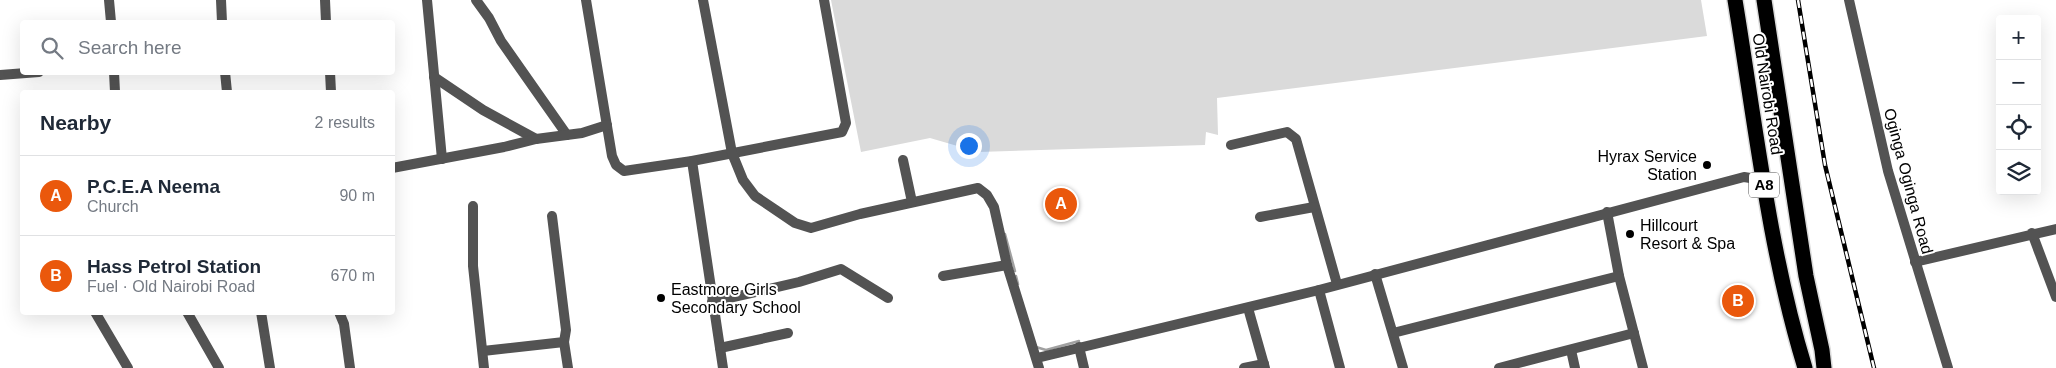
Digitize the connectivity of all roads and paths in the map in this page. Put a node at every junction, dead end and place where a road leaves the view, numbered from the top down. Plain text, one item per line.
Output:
1 (109, 0) edge
2 (221, 0) edge
3 (325, 0) edge
4 (426, 0) edge
5 (476, 0) edge
6 (586, 0) edge
7 (703, 0) edge
8 (824, 0) edge
9 (1735, 0) edge
10 (1764, 0) edge
11 (1849, 0) edge
12 (110, 20) edge
13 (222, 20) edge
14 (326, 20) edge
15 (20, 74) edge
16 (114, 75) edge
17 (225, 75) edge
18 (330, 75) edge
19 (0, 76) edge
20 (434, 78) junction
21 (116, 90) edge
22 (227, 90) edge
23 (331, 90) edge
24 (607, 125) junction
25 (567, 135) junction
26 (536, 139) junction
27 (1231, 145) dead end
28 (732, 153) junction
29 (442, 159) junction
30 (903, 160) dead end
31 (692, 161) junction
32 (395, 167) edge
33 (1763, 180) junction
34 (912, 202) junction
35 (473, 206) dead end
36 (1314, 207) junction
37 (1607, 212) junction
38 (552, 216) dead end
39 (1260, 217) dead end
40 (2056, 229) edge
41 (2032, 233) junction
42 (1915, 262) junction
43 (1007, 265) junction
44 (1375, 274) junction
45 (943, 276) dead end
46 (1619, 276) junction
47 (1337, 284) junction
48 (1319, 290) junction
49 (2056, 297) edge
50 (888, 298) dead end
51 (712, 302) junction
52 (1248, 308) junction
53 (97, 315) edge
54 (189, 315) edge
55 (261, 315) edge
56 (340, 315) edge
57 (788, 333) dead end
58 (1393, 333) junction
59 (1634, 333) junction
60 (564, 342) junction
61 (1079, 347) junction
62 (720, 348) junction
63 (1571, 350) junction
64 (1822, 350) junction
65 (483, 351) junction
66 (1038, 363) edge
67 (1804, 365) edge
68 (1265, 366) edge
69 (128, 368) edge
70 (220, 368) edge
71 (270, 368) edge
72 (350, 368) edge
73 (484, 368) edge
74 (568, 368) edge
75 (723, 368) edge
76 (1084, 368) edge
77 (1244, 368) edge
78 (1340, 368) edge
79 (1403, 368) edge
80 (1499, 368) edge
81 (1575, 368) edge
82 (1643, 368) edge
83 (1824, 368) edge
84 (1830, 368) edge
85 (1948, 368) edge

1 - 12 street
2 - 13 street
3 - 14 street
4 - 20 street
5 - 25 street
6 - 24 street
7 - 28 street
8 - 28 street
9 - 33 highway, Old Nairobi Road / A8
10 - 64 highway, Old Nairobi Road / A8
11 - 42 street, Oginga Oginga Road
15 - 19 street
16 - 21 street
17 - 22 street
18 - 23 street
20 - 26 street
20 - 29 street
24 - 25 street
24 - 31 street
25 - 26 street
26 - 29 street
27 - 36 street
28 - 31 street
28 - 34 street
29 - 32 street
30 - 34 street
31 - 51 street
33 - 37 street
33 - 67 highway, Old Nairobi Road / A8
34 - 43 street
35 - 65 street
36 - 39 street
36 - 47 street
37 - 44 street
37 - 46 street
38 - 60 street
40 - 41 street
41 - 42 street
41 - 49 street
42 - 85 street, Oginga Oginga Road
43 - 45 street
43 - 66 street
44 - 47 street
44 - 58 street
46 - 58 street
46 - 59 street
47 - 48 street
48 - 52 street
48 - 78 street
50 - 51 street
51 - 62 street
52 - 61 street
52 - 68 street
53 - 69 street
54 - 70 street
55 - 71 street
56 - 72 street
57 - 62 street
58 - 79 street
59 - 63 street
59 - 82 street
60 - 65 street
60 - 74 street
61 - 66 street
61 - 76 street
62 - 75 street
63 - 80 street
63 - 81 street
64 - 83 highway, Old Nairobi Road / A8
64 - 84 highway
65 - 73 street
68 - 77 street

